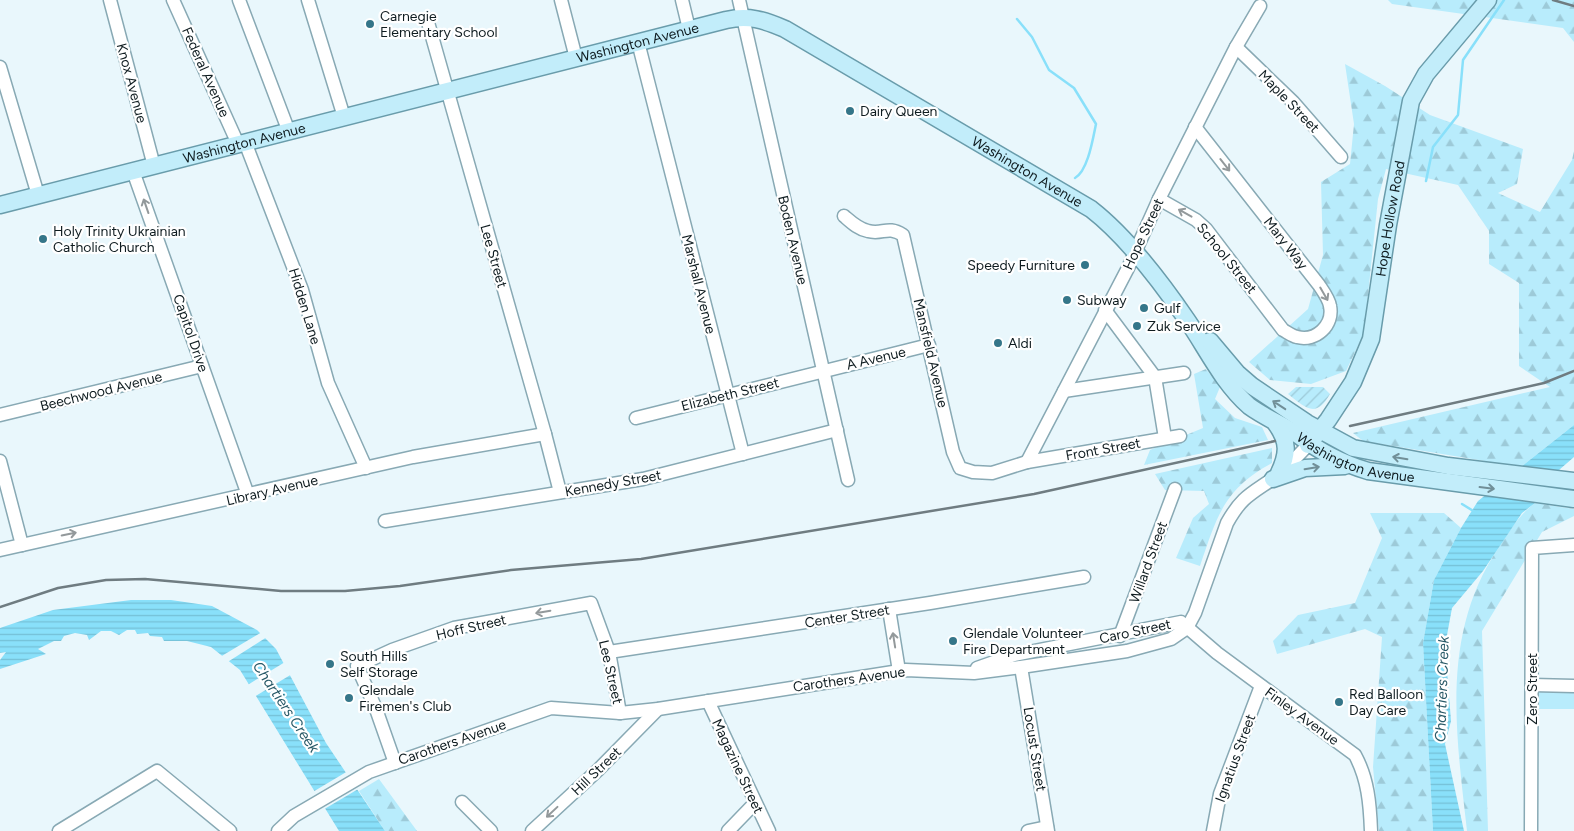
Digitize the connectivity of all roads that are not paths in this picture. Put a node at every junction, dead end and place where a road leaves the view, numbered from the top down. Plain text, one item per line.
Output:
1 (110, 0) edge
2 (173, 0) edge
3 (240, 0) edge
4 (308, 0) edge
5 (561, 0) edge
6 (682, 0) edge
7 (739, 0) edge
8 (1488, 0) edge
9 (1260, 6) dead end
10 (742, 17) junction
11 (427, 19) dead end
12 (689, 29) junction
13 (638, 42) junction
14 (1236, 47) junction
15 (576, 58) junction
16 (1, 73) edge
17 (447, 91) junction
18 (344, 117) junction
19 (1195, 127) junction
20 (289, 132) junction
21 (242, 143) junction
22 (1341, 157) dead end
23 (154, 166) junction
24 (133, 171) junction
25 (38, 195) junction
26 (1159, 199) junction
27 (0, 205) edge
28 (844, 216) dead end
29 (1134, 252) junction
30 (1105, 310) junction
31 (1188, 321) junction
32 (1283, 330) joint
33 (929, 345) junction
34 (202, 366) junction
35 (824, 370) junction
36 (1184, 373) dead end
37 (1155, 377) junction
38 (1064, 391) junction
39 (728, 395) junction
40 (0, 415) edge
41 (636, 418) dead end
42 (1273, 420) junction
43 (837, 430) junction
44 (1320, 430) junction
45 (546, 434) junction
46 (1180, 436) dead end
47 (1165, 438) junction
48 (1308, 445) junction
49 (743, 454) junction
50 (0, 460) edge
51 (1026, 462) junction
52 (1352, 466) junction
53 (366, 468) junction
54 (1276, 476) junction
55 (848, 480) dead end
56 (1574, 481) edge
57 (1175, 489) dead end
58 (560, 492) junction
59 (248, 496) junction
60 (1574, 499) edge
61 (385, 521) dead end
62 (22, 545) junction
63 (1574, 545) edge
64 (0, 550) edge
65 (1084, 577) dead end
66 (591, 603) joint
67 (889, 609) junction
68 (1187, 628) junction
69 (1120, 636) junction
70 (609, 652) junction
71 (1021, 667) junction
72 (899, 671) junction
73 (966, 672) junction
74 (1533, 685) junction
75 (1261, 686) junction
76 (1574, 686) edge
77 (708, 701) junction
78 (658, 709) junction
79 (620, 713) junction
80 (395, 762) junction
81 (462, 802) dead end
82 (755, 803) junction
83 (1048, 829) edge
84 (59, 831) edge
85 (230, 831) edge
86 (278, 831) edge
87 (491, 831) edge
88 (532, 831) edge
89 (728, 831) edge
90 (769, 831) edge
91 (1028, 831) edge
92 (1213, 831) edge
93 (1371, 831) edge
94 (1530, 831) edge

1 - 23 street, Knox Avenue
2 - 21 street, Federal Avenue
3 - 20 street
4 - 18 street
5 - 15 street
6 - 12 street
7 - 10 street, Boden Avenue
8 - 44 main road, Hope Hollow Road
9 - 14 street, Hope Street
10 - 12 main road, Washington Avenue
10 - 29 main road, Washington Avenue
10 - 35 street, Boden Avenue
11 - 17 street, Lee Street
12 - 13 main road, Washington Avenue
13 - 15 main road, Washington Avenue
13 - 39 street, Marshall Avenue
14 - 19 street, Hope Street
14 - 22 street, Maple Street
15 - 17 main road, Washington Avenue
16 - 25 street
17 - 18 main road, Washington Avenue
17 - 45 street, Lee Street
18 - 20 main road, Washington Avenue
19 - 26 street, Hope Street
19 -> 32 street, Mary Way
20 - 21 main road, Washington Avenue
21 - 23 main road, Washington Avenue
21 - 53 street, Hidden Lane
23 - 24 main road, Washington Avenue
24 - 25 main road, Washington Avenue
34 -> 24 street, Capitol Drive
25 - 27 main road, Washington Avenue
26 - 29 street, Hope Street
32 -> 26 street, School Street
28 - 33 street, Mansfield Avenue
29 - 30 street, Hope Street
29 - 31 main road, Washington Avenue
30 - 37 street
30 - 38 street, Hope Street
31 - 42 main road, Washington Avenue
44 -> 31 main road, Washington Avenue
33 - 35 street, A Avenue
33 - 51 street, Mansfield Avenue
34 - 40 street, Beechwood Avenue
34 - 59 street, Capitol Drive
35 - 39 street, Elizabeth Street
35 - 43 street, Boden Avenue
36 - 37 street
37 - 38 street
37 - 47 street
38 - 51 street, Hope Street
39 - 41 street, Elizabeth Street
39 - 49 street, Marshall Avenue
42 - 48 main road, Washington Avenue
42 - 54 main road
43 - 49 street, Kennedy Street
43 - 55 street, Boden Avenue
44 - 48 main road, Hope Hollow Road
56 -> 44 main road, Washington Avenue
45 - 53 street, Library Avenue
45 - 58 street, Lee Street
46 - 47 street, Front Street
47 - 51 street, Front Street
48 - 52 main road, Washington Avenue
48 - 54 street
49 - 58 street, Kennedy Street
50 - 62 street
54 -> 52 main road
52 -> 60 main road, Washington Avenue
53 - 59 street, Library Avenue
54 - 68 street
57 - 69 street, Willard Street
58 - 61 street, Kennedy Street
62 -> 59 street, Library Avenue
62 - 64 street, Library Avenue
63 - 74 street, Zero Street
65 - 67 street, Center Street
66 - 70 street, Lee Street
66 -> 80 street, Hoff Street
67 - 70 street, Center Street
72 -> 67 street
68 - 69 street, Caro Street
68 - 71 street, Carothers Avenue
68 - 75 street, Finley Avenue
69 - 73 street, Caro Street
70 - 79 street, Lee Street
71 - 73 street, Carothers Avenue
71 - 83 street, Locust Street
72 - 73 street, Carothers Avenue
72 - 77 street, Carothers Avenue
74 - 76 street
74 - 94 street, Zero Street
75 - 92 street, Ignatius Street
75 - 93 street, Finley Avenue
77 - 78 street, Carothers Avenue
77 - 82 street, Magazine Street
78 - 79 street, Carothers Avenue
78 -> 88 street, Hill Street
79 - 80 street, Carothers Avenue
80 - 86 street, Carothers Avenue
81 - 87 street
82 - 89 street
82 - 90 street, Magazine Street
83 - 91 street
84 - 85 street

